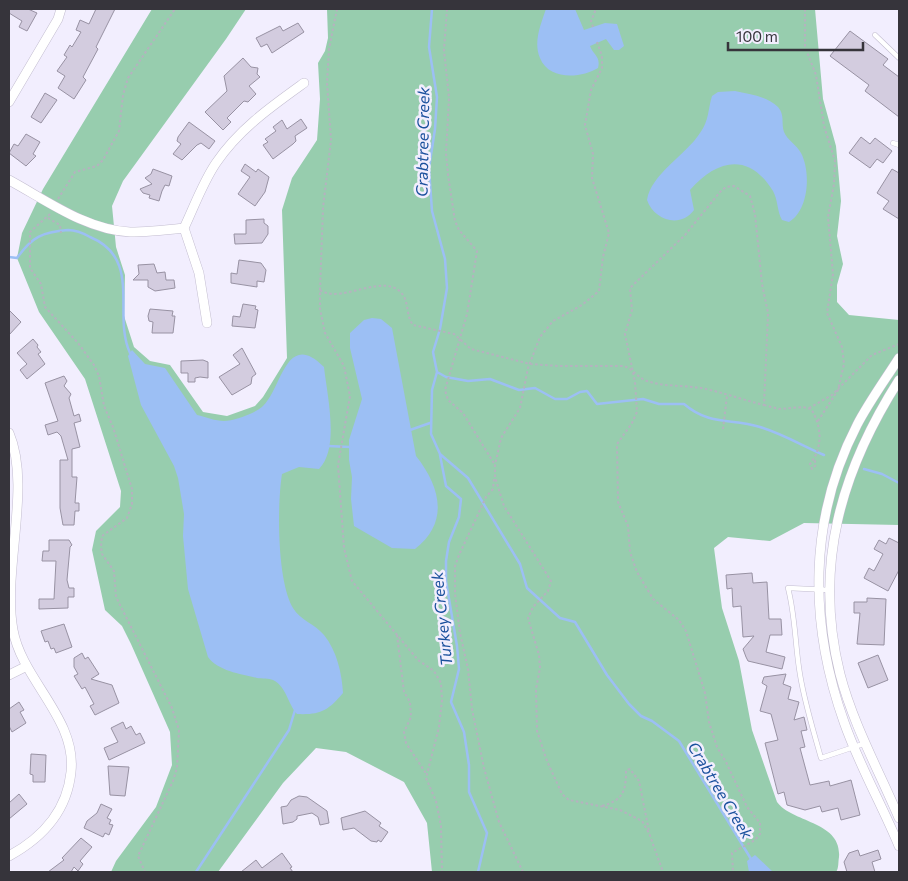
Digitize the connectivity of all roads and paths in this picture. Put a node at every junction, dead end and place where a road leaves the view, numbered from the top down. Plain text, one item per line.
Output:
1 (60, 9) edge
2 (174, 9) edge
3 (337, 9) edge
4 (447, 9) edge
5 (596, 9) edge
6 (805, 9) edge
7 (593, 27) dead end
8 (876, 35) dead end
9 (597, 42) dead end
10 (899, 58) edge
11 (304, 83) dead end
12 (9, 102) edge
13 (893, 143) dead end
14 (899, 145) edge
15 (9, 180) edge
16 (55, 205) junction
17 (48, 218) junction
18 (184, 228) junction
19 (61, 233) dead end
20 (320, 290) junction
21 (206, 323) dead end
22 (460, 339) junction
23 (899, 344) edge
24 (899, 358) edge
25 (530, 364) junction
26 (633, 372) junction
27 (899, 380) edge
28 (838, 390) junction
29 (727, 396) junction
30 (764, 405) junction
31 (808, 408) junction
32 (818, 421) junction
33 (723, 429) dead end
34 (9, 433) edge
35 (814, 458) dead end
36 (495, 464) junction
37 (495, 477) junction
38 (11, 539) edge
39 (817, 589) junction
40 (830, 590) junction
41 (397, 635) junction
42 (25, 667) junction
43 (9, 675) edge
44 (866, 743) junction
45 (854, 748) junction
46 (427, 775) junction
47 (598, 807) junction
48 (899, 818) edge
49 (650, 833) junction
50 (899, 846) edge
51 (9, 856) edge
52 (145, 872) edge
53 (442, 872) edge
54 (523, 872) edge
55 (663, 872) edge
56 (733, 872) edge

1 - 12 street
2 - 16 path
3 - 20 path
4 - 22 path
5 - 7 path
6 - 28 path
8 - 10 lane
9 - 25 path
11 - 18 street
13 - 14 lane
15 - 16 street
16 - 17 path
16 - 18 street
17 - 19 path
17 - 52 path
18 - 21 street
20 - 22 path
20 - 41 path
22 - 25 path
22 - 36 path
23 - 28 path
24 - 39 street
25 - 26 path
25 - 36 path
26 - 29 path
26 - 30 path
26 - 56 path
27 - 40 street
28 - 31 path
28 - 32 path
29 - 30 path
29 - 33 path
30 - 31 path
31 - 32 path
32 - 35 path
34 - 38 street
36 - 37 path
37 - 47 path
37 - 54 path
38 - 42 street
39 - 40 lane
39 - 45 street
39 - 45 lane
40 - 44 street
41 - 46 path
41 - 46 path
42 - 43 street
42 - 51 street
44 - 45 lane
44 - 48 street
45 - 50 street
46 - 53 path
47 - 49 path
47 - 49 path
49 - 55 path

